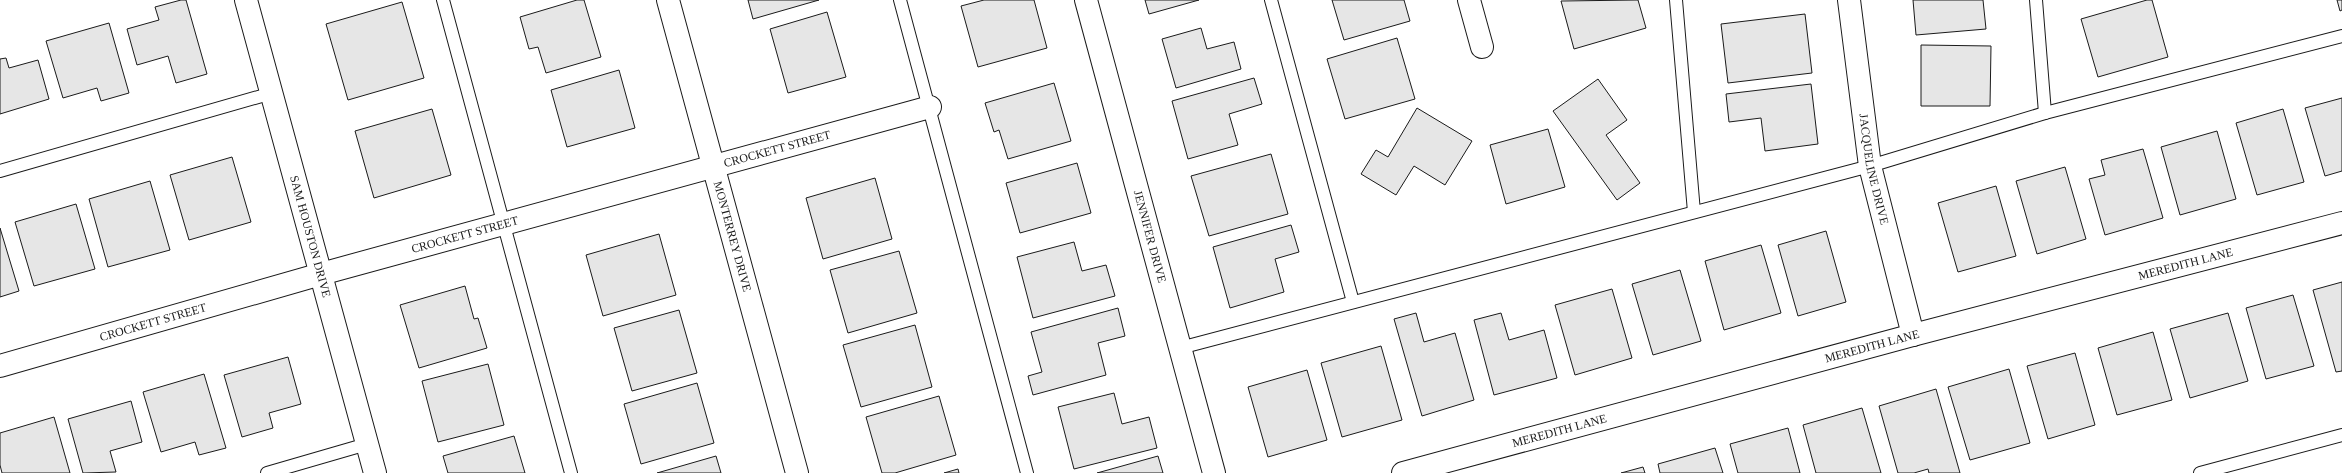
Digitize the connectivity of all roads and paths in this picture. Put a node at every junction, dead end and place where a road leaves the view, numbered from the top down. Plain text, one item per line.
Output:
1 (246, 0) edge
2 (443, 0) edge
3 (668, 0) edge
4 (900, 0) edge
5 (1086, 0) edge
6 (1271, 0) edge
7 (1469, 0) edge
8 (1676, 0) edge
9 (1849, 0) edge
10 (2036, 0) edge
11 (2342, 36) edge
12 (1482, 47) dead end
13 (272, 93) junction
14 (930, 107) junction
15 (2045, 113) junction
16 (713, 166) junction
17 (1870, 166) junction
18 (0, 171) edge
19 (1694, 212) junction
20 (2342, 223) edge
21 (503, 224) junction
22 (321, 274) junction
23 (1353, 302) junction
24 (1913, 335) junction
25 (1180, 348) junction
26 (0, 366) edge
27 (2342, 435) edge
28 (367, 444) junction
29 (267, 473) edge
30 (375, 473) edge
31 (571, 473) edge
32 (797, 473) edge
33 (1027, 473) edge
34 (1214, 473) edge
35 (1403, 473) edge
36 (2200, 473) edge

1 - 13 street, SAM HOUSTON DRIVE
2 - 21 lane
3 - 16 street, MONTERREY DRIVE
4 - 14 lane
5 - 25 street, JENNIFER DRIVE
6 - 23 lane
7 - 12 street
8 - 19 lane
9 - 17 street, JACQUELINE DRIVE
10 - 15 lane
11 - 15 lane
13 - 18 lane
13 - 22 street, SAM HOUSTON DRIVE
14 - 16 street, CROCKETT STREET
14 - 33 lane
15 - 17 lane
16 - 21 street, CROCKETT STREET
16 - 32 street, MONTERREY DRIVE
17 - 19 lane
17 - 24 street, JACQUELINE DRIVE
19 - 23 lane
20 - 24 street, MEREDITH LANE
21 - 22 street, CROCKETT STREET
21 - 31 lane
22 - 26 street, CROCKETT STREET
22 - 28 street, SAM HOUSTON DRIVE
23 - 25 lane
24 - 35 street, MEREDITH LANE
25 - 34 street, JENNIFER DRIVE
27 - 36 lane
28 - 29 lane
28 - 30 street, SAM HOUSTON DRIVE

